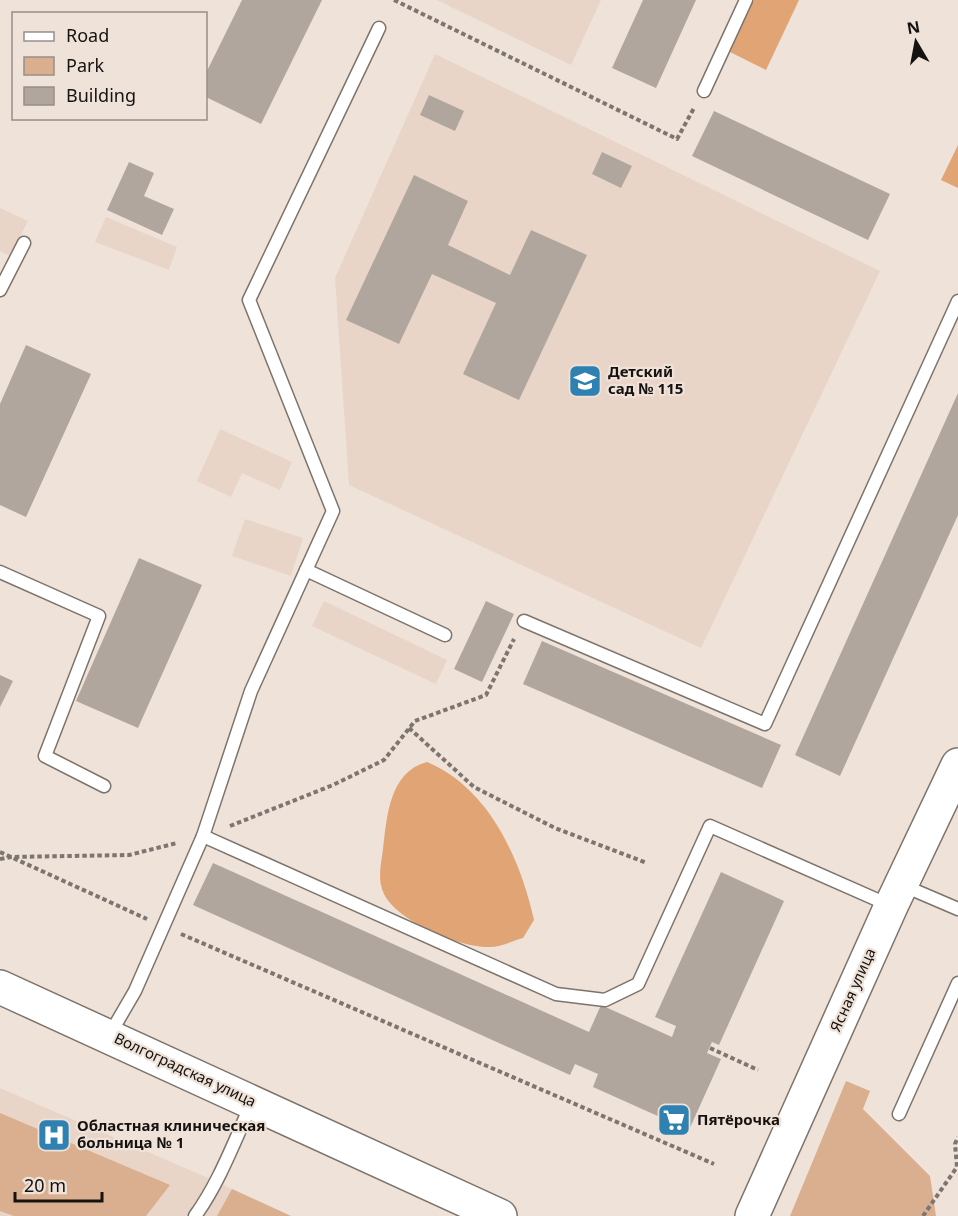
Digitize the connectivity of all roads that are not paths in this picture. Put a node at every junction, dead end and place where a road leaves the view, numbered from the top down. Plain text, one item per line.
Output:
1 (746, 0) edge
2 (379, 28) dead end
3 (704, 91) road end
4 (24, 243) dead end
5 (0, 290) edge
6 (958, 302) edge
7 (306, 570) junction
8 (0, 572) edge
9 (524, 621) road end
10 (444, 635) dead end
11 (958, 765) edge
12 (104, 786) dead end
13 (203, 836) junction
14 (896, 895) junction
15 (958, 909) edge
16 (958, 984) edge
17 (0, 987) edge
18 (109, 1035) junction
19 (253, 1101) junction
20 (899, 1114) dead end
21 (195, 1216) edge
22 (500, 1216) edge
23 (752, 1216) edge

1 - 3 lane
2 - 7 lane
4 - 5 lane
6 - 9 lane
7 - 10 lane
7 - 13 lane
8 - 12 lane
11 - 14 street, Ясная улица
13 - 14 lane
13 - 18 lane
14 - 15 lane
14 - 23 street, Ясная улица
16 - 20 lane
17 - 18 street, Волгоградская улица
18 - 19 street, Волгоградская улица
19 - 21 lane
19 - 22 street, Волгоградская улица

